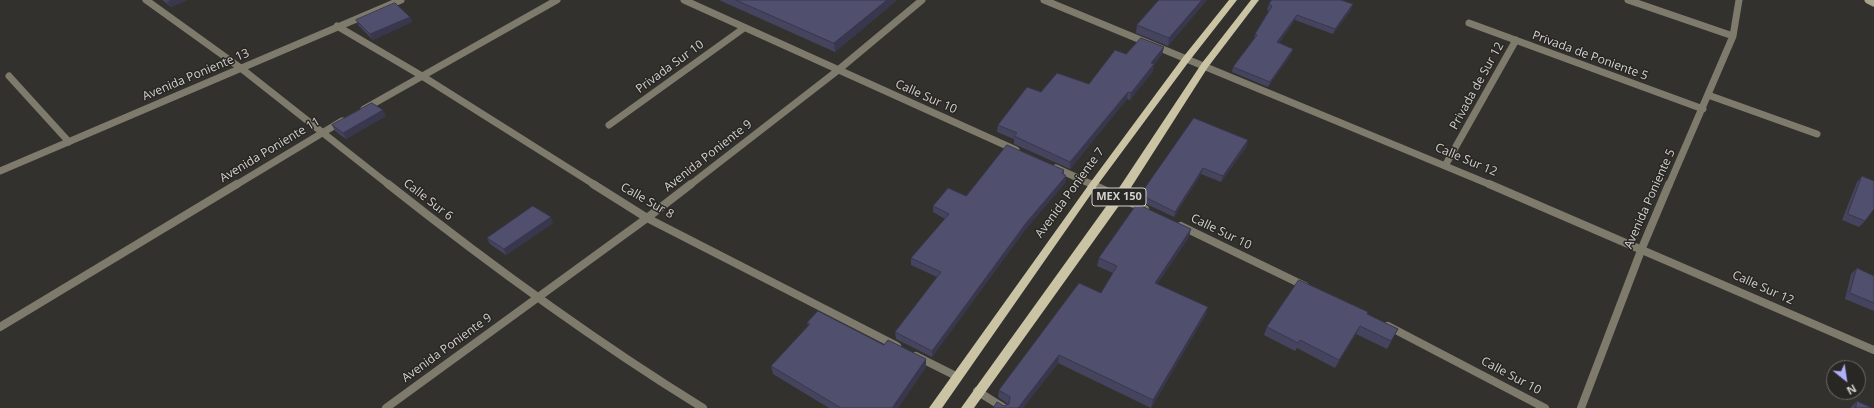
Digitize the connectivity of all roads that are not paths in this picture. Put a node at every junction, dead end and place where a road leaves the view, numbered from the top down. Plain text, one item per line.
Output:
1 (146, 0) edge
2 (401, 0) edge
3 (556, 0) edge
4 (684, 0) edge
5 (922, 0) edge
6 (1044, 0) edge
7 (1234, 0) edge
8 (1255, 0) edge
9 (1628, 0) edge
10 (1740, 0) edge
11 (1868, 0) edge
12 (1874, 3) edge
13 (1469, 23) dead end
14 (337, 26) junction
15 (744, 28) junction
16 (1733, 36) junction
17 (1516, 40) junction
18 (1188, 58) junction
19 (1205, 65) junction
20 (240, 68) junction
21 (837, 71) junction
22 (9, 76) dead end
23 (422, 76) junction
24 (1708, 95) junction
25 (1703, 109) junction
26 (609, 125) dead end
27 (321, 133) junction
28 (1817, 134) dead end
29 (69, 142) junction
30 (1027, 155) edge
31 (1446, 164) junction
32 (1049, 165) edge
33 (0, 171) edge
34 (1093, 185) junction
35 (1119, 196) junction
36 (1154, 214) edge
37 (647, 218) junction
38 (1176, 224) edge
39 (1642, 248) junction
40 (1317, 292) edge
41 (537, 298) junction
42 (1381, 322) edge
43 (0, 327) edge
44 (1874, 350) edge
45 (956, 376) junction
46 (977, 391) junction
47 (386, 408) edge
48 (703, 408) edge
49 (935, 408) edge
50 (967, 408) edge
51 (1004, 408) edge
52 (1545, 408) edge
53 (1581, 408) edge

1 - 20 street, Calle Sur 6
2 - 14 street, Avenida Poniente 13
3 - 23 street, Avenida Poniente 11
4 - 15 street, Calle Sur 10
5 - 21 street, Avenida Poniente 9
6 - 18 street, Calle Sur 12
7 - 18 main road, Avenida Poniente 7 / MEX 150
8 - 19 main road, MEX 150
9 - 16 street
10 - 16 street, Avenida Poniente 5
11 - 12 main road
13 - 17 street, Privada de Poniente 5
14 - 20 street, Avenida Poniente 13
14 - 23 street, Calle Sur 8
15 - 21 street, Calle Sur 10
15 - 26 street, Privada Sur 10
16 - 24 street, Avenida Poniente 5
17 - 25 street, Privada de Poniente 5
17 - 31 street, Privada de Sur 12
18 - 19 street, Calle Sur 12
18 - 34 main road, Avenida Poniente 7 / MEX 150
19 - 31 street, Calle Sur 12
19 - 35 main road, MEX 150
20 - 27 street, Calle Sur 6
20 - 29 street, Avenida Poniente 13
21 - 30 street, Calle Sur 10
21 - 37 street, Avenida Poniente 9
22 - 29 street
23 - 27 street, Avenida Poniente 11
23 - 37 street, Calle Sur 8
24 - 25 street, Avenida Poniente 5
24 - 28 street
25 - 39 street, Avenida Poniente 5
27 - 41 street, Calle Sur 6
27 - 43 street, Avenida Poniente 11
29 - 33 street, Avenida Poniente 13
31 - 39 street, Calle Sur 12
32 - 34 street
34 - 35 street
34 - 45 main road, Avenida Poniente 7 / MEX 150
35 - 36 street
35 - 46 main road, MEX 150
37 - 41 street, Avenida Poniente 9
37 - 45 street, Calle Sur 8
38 - 40 street, Calle Sur 10
39 - 44 street, Calle Sur 12
39 - 53 street, Avenida Poniente 5
41 - 47 street, Avenida Poniente 9
41 - 48 street, Calle Sur 6
42 - 52 street, Calle Sur 10
45 - 49 main road, Avenida Poniente 7 / MEX 150
46 - 50 main road, MEX 150
46 - 51 street

